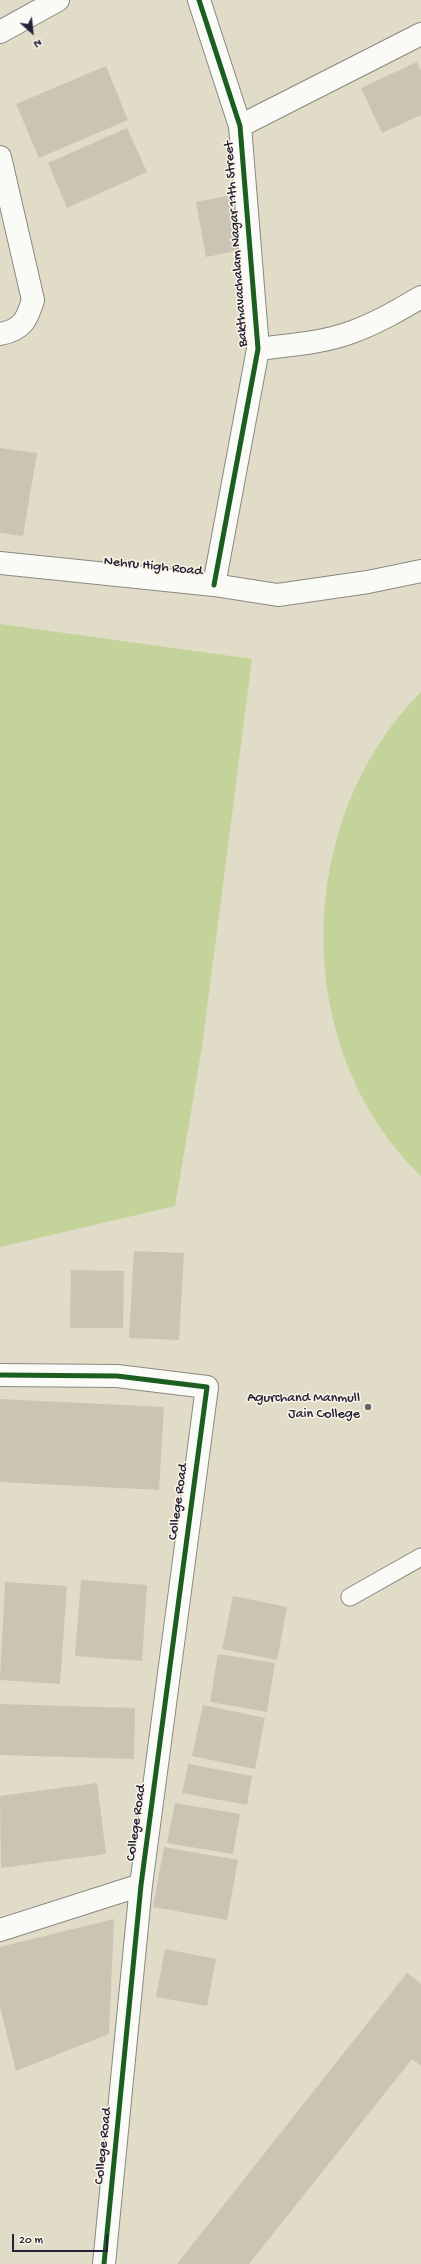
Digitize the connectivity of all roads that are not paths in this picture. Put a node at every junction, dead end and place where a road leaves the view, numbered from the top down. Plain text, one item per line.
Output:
1 (58, 0) edge
2 (199, 0) edge
3 (0, 32) edge
4 (421, 34) edge
5 (240, 126) junction
6 (0, 157) edge
7 (421, 297) edge
8 (0, 334) edge
9 (258, 349) junction
10 (0, 563) edge
11 (421, 572) edge
12 (214, 585) junction
13 (0, 1375) edge
14 (421, 1557) edge
15 (350, 1597) dead end
16 (141, 1885) junction
17 (0, 1930) edge
18 (104, 2264) edge

1 - 3 street
2 - 5 street, Bakthavachalam Nagar 11th Street
4 - 5 street
5 - 9 street, Bakthavachalam Nagar 11th Street
6 - 8 street
7 - 9 street
9 - 12 street, Bakthavachalam Nagar 11th Street
10 - 12 street, Nehru High Road
11 - 12 street, Nehru High Road
13 - 16 street, College Road
14 - 15 lane
16 - 17 street
16 - 18 street, College Road

